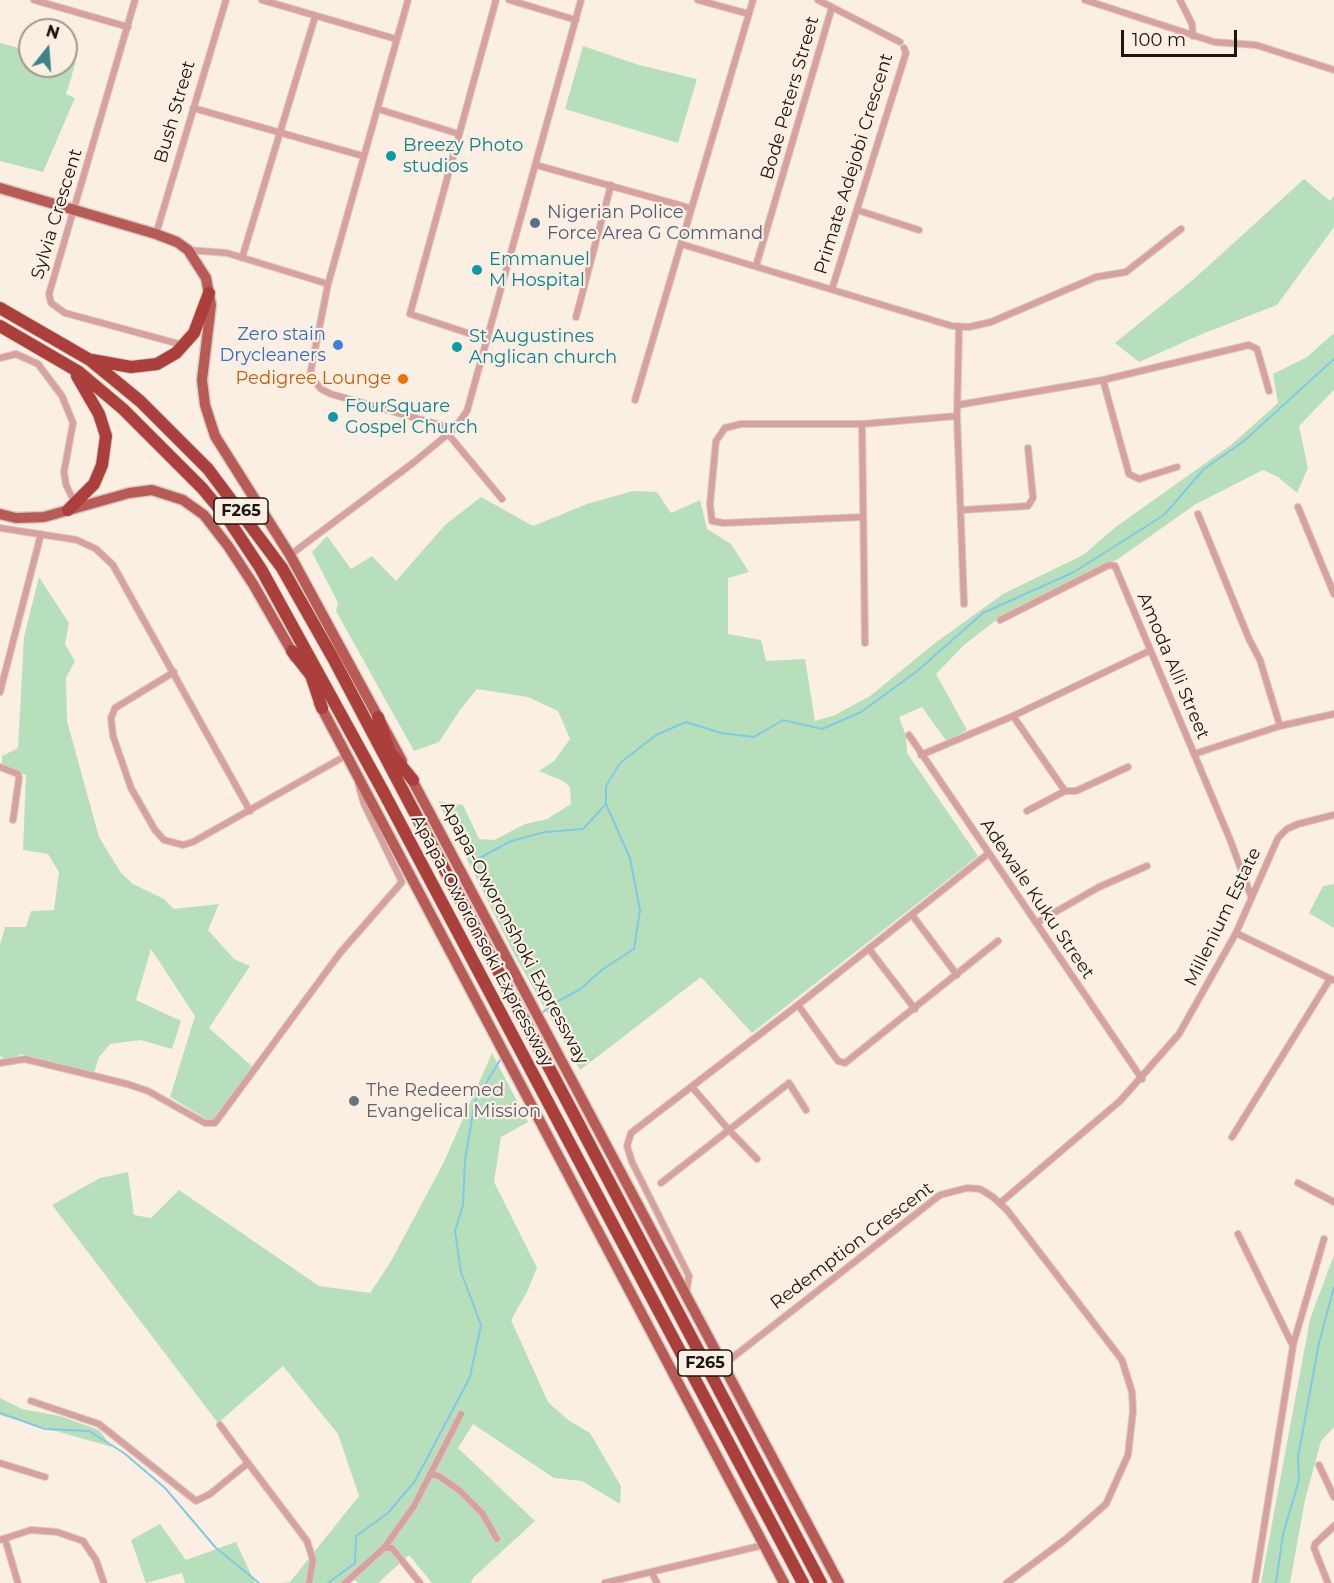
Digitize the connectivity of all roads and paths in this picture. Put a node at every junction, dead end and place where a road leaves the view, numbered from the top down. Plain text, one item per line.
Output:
1 (34, 0) edge
2 (135, 0) edge
3 (226, 0) edge
4 (262, 0) edge
5 (408, 0) edge
6 (496, 0) edge
7 (509, 0) edge
8 (581, 0) edge
9 (699, 0) edge
10 (753, 0) edge
11 (818, 0) edge
12 (1085, 0) edge
13 (1180, 0) edge
14 (832, 7) junction
15 (749, 14) junction
16 (315, 17) junction
17 (576, 20) junction
18 (128, 27) junction
19 (1193, 36) junction
20 (396, 39) junction
21 (1334, 70) edge
22 (193, 108) junction
23 (378, 109) junction
24 (280, 132) junction
25 (459, 134) junction
26 (363, 156) junction
27 (536, 165) junction
28 (611, 184) junction
29 (0, 188) edge
30 (690, 208) junction
31 (75, 210) junction
32 (857, 210) junction
33 (1181, 229) dead end
34 (919, 230) dead end
35 (156, 234) junction
36 (681, 244) junction
37 (188, 250) junction
38 (243, 258) junction
39 (756, 266) junction
40 (328, 284) junction
41 (832, 289) junction
42 (209, 293) junction
43 (0, 308) edge
44 (576, 317) dead end
45 (0, 326) edge
46 (959, 328) junction
47 (489, 340) junction
48 (183, 345) junction
49 (0, 358) edge
50 (90, 360) junction
51 (69, 366) junction
52 (1103, 380) junction
53 (1269, 391) dead end
54 (635, 400) dead end
55 (958, 405) junction
56 (957, 416) junction
57 (862, 424) junction
58 (451, 432) junction
59 (1028, 448) dead end
60 (1177, 467) dead end
61 (502, 499) dead end
62 (71, 506) junction
63 (1298, 507) dead end
64 (962, 510) junction
65 (0, 514) edge
66 (1198, 514) dead end
67 (863, 517) junction
68 (0, 528) edge
69 (41, 534) junction
70 (290, 555) junction
71 (1334, 594) edge
72 (964, 604) dead end
73 (1000, 620) dead end
74 (302, 642) junction
75 (865, 644) dead end
76 (292, 651) junction
77 (1149, 651) junction
78 (174, 672) junction
79 (311, 676) junction
80 (0, 692) edge
81 (322, 708) junction
82 (1334, 714) edge
83 (1013, 716) junction
84 (372, 719) junction
85 (344, 724) junction
86 (1280, 726) junction
87 (909, 735) dead end
88 (390, 751) junction
89 (1194, 754) junction
90 (347, 755) junction
91 (921, 755) junction
92 (0, 767) edge
93 (1128, 767) dead end
94 (358, 776) junction
95 (412, 780) junction
96 (399, 786) junction
97 (1065, 791) junction
98 (250, 811) junction
99 (1027, 811) dead end
100 (1334, 815) edge
101 (13, 820) dead end
102 (989, 853) junction
103 (1147, 866) dead end
104 (1251, 896) junction
105 (912, 915) junction
106 (1036, 923) junction
107 (1236, 933) junction
108 (998, 941) dead end
109 (869, 949) junction
110 (957, 975) junction
111 (1332, 980) edge
112 (798, 1005) junction
113 (915, 1009) junction
114 (0, 1063) edge
115 (1142, 1079) junction
116 (692, 1087) junction
117 (806, 1110) dead end
118 (729, 1130) junction
119 (1232, 1137) dead end
120 (757, 1160) dead end
121 (661, 1183) dead end
122 (1298, 1183) dead end
123 (1334, 1202) edge
124 (1000, 1203) junction
125 (1238, 1234) dead end
126 (1324, 1239) dead end
127 (686, 1294) junction
128 (1293, 1346) junction
129 (723, 1365) junction
130 (30, 1401) dead end
131 (460, 1414) dead end
132 (220, 1425) dead end
133 (0, 1463) edge
134 (248, 1463) junction
135 (1319, 1465) dead end
136 (430, 1474) junction
137 (45, 1477) dead end
138 (1334, 1497) edge
139 (1334, 1526) edge
140 (2, 1539) edge
141 (497, 1539) dead end
142 (764, 1545) junction
143 (384, 1548) junction
144 (652, 1573) junction
145 (309, 1582) edge
146 (18, 1583) edge
147 (104, 1583) edge
148 (345, 1583) edge
149 (420, 1583) edge
150 (605, 1583) edge
151 (657, 1583) edge
152 (784, 1583) edge
153 (802, 1583) edge
154 (821, 1583) edge
155 (839, 1583) edge
156 (1007, 1583) edge
157 (1255, 1583) edge
158 (1328, 1583) edge

1 - 18 street
2 - 18 street, Sylvia Crescent
3 - 22 street, Bush Street
4 - 16 street
5 - 20 street
6 - 25 street
7 - 17 street
8 - 17 street
9 - 15 street
10 - 15 street
11 - 14 street
12 - 19 street
13 - 19 street
14 - 32 street, Primate Adejobi Crescent
14 - 39 street, Bode Peters Street
15 - 30 street
16 - 20 street
16 - 24 street
17 - 27 street
18 - 31 street, Sylvia Crescent
19 - 21 street
20 - 23 street
22 - 24 street
22 - 35 street, Bush Street
23 - 25 street
23 - 26 street
24 - 26 street
24 - 38 street
25 - 47 street
26 - 40 street
27 - 28 street
27 - 47 street
28 - 30 street
28 - 44 street
29 - 31 main road
30 - 36 street
31 - 35 main road
31 - 48 street, Sylvia Crescent
32 - 34 street
32 - 41 street, Primate Adejobi Crescent
33 - 46 street
35 - 37 main road
36 - 39 street
36 - 54 street
37 - 38 street
37 - 42 main road
38 - 40 street
39 - 41 street
40 - 58 street
41 - 46 street
42 - 48 highway
42 - 70 main road, Apapa-Oworonshoki Expressway
43 - 50 highway, Apapa-Oworonshoki Expressway / F265
45 - 51 highway, F265
46 - 55 street
47 - 58 street
48 - 50 highway
49 - 62 street
50 - 84 highway, Apapa-Oworonshoki Expressway / F265
51 - 62 highway
51 - 74 highway, F265
52 - 53 street
52 - 55 street
52 - 60 street
55 - 56 street
56 - 57 street
56 - 64 street
57 - 67 street
57 - 67 street
58 - 61 street
58 - 70 street
59 - 64 street
62 - 65 main road
62 - 76 main road
63 - 71 street
64 - 72 street
66 - 86 street
67 - 75 street
68 - 69 street
69 - 78 street
69 - 80 street
70 - 84 main road, Apapa-Oworonshoki Expressway
73 - 77 street, Amoda Alli Street
74 - 79 highway
74 - 85 highway, F265
76 - 79 highway
76 - 81 main road
77 - 83 street
77 - 89 street, Amoda Alli Street
78 - 98 street
78 - 98 street
79 - 81 highway
79 - 85 highway
81 - 90 main road
82 - 86 street
83 - 91 street
83 - 97 street
84 - 88 highway
84 - 95 main road, Apapa-Oworonshoki Expressway
84 - 96 highway, Apapa-Oworonshoki Expressway / F265
85 - 153 highway, Apapa-Oworonsoki Expressway / F265
86 - 89 street
87 - 91 street, Adewale Kuku Street
88 - 95 highway
88 - 96 highway
89 - 104 street, Amoda Alli Street
90 - 94 main road
90 - 98 street
91 - 102 street, Adewale Kuku Street
92 - 101 street
93 - 97 street
94 - 114 street
94 - 142 main road
95 - 127 main road, Apapa-Oworonshoki Expressway
96 - 154 highway, Apapa-Oworonsoki Expressway / F265
97 - 99 street
100 - 104 street, Millenium Estate
102 - 105 street
102 - 106 street, Adewale Kuku Street
103 - 106 street
104 - 107 street, Millenium Estate
105 - 109 street
105 - 110 street
106 - 115 street, Adewale Kuku Street
107 - 111 street
107 - 115 street, Millenium Estate
108 - 110 street
109 - 112 street
109 - 113 street
110 - 113 street
111 - 119 street
112 - 113 street
112 - 116 street
115 - 124 street, Millenium Estate
116 - 118 street
116 - 127 street
117 - 118 street
118 - 120 street
118 - 121 street
122 - 123 street
124 - 129 street, Redemption Crescent
124 - 156 street, Redemption Crescent
125 - 128 street
126 - 128 street
127 - 129 main road, Apapa-Oworonshoki Expressway
128 - 157 street
129 - 155 main road, Apapa-Oworonshoki Expressway
130 - 134 street
131 - 136 street
132 - 134 street
133 - 137 street
134 - 145 street
135 - 138 street
136 - 141 street
136 - 143 street
139 - 158 street
140 - 146 street
140 - 147 street
142 - 144 street
142 - 152 main road
143 - 148 street
143 - 149 street
144 - 150 street
144 - 151 street

